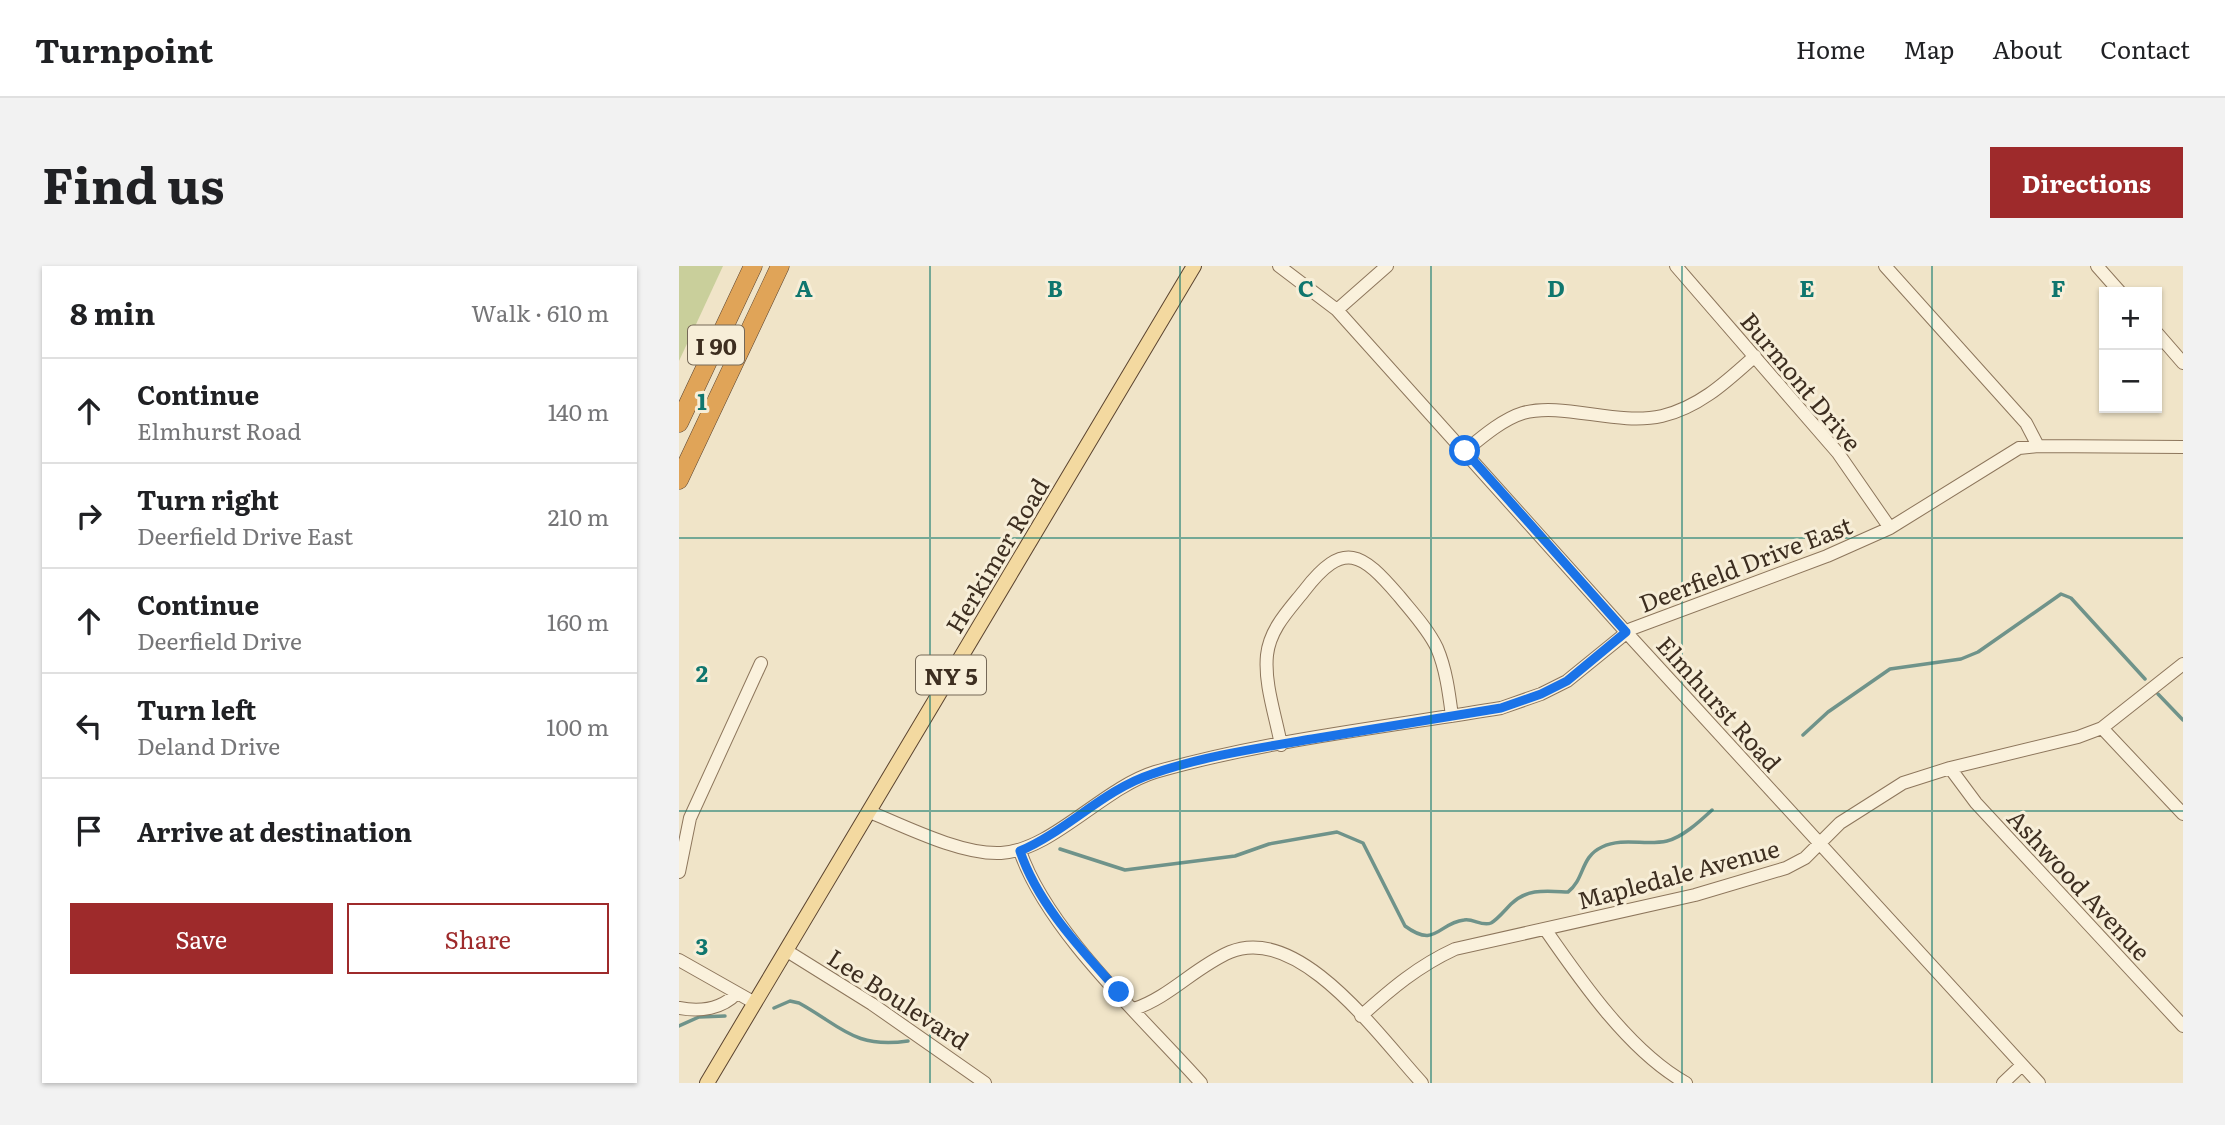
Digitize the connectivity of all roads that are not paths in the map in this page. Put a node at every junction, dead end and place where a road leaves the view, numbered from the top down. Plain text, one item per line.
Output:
1 (753, 266) edge
2 (780, 266) edge
3 (1194, 266) edge
4 (1279, 266) edge
5 (1387, 266) edge
6 (1676, 266) edge
7 (1885, 266) edge
8 (2097, 266) edge
9 (2116, 287) edge
10 (1337, 310) junction
11 (2162, 339) edge
12 (1755, 356) junction
13 (2183, 363) edge
14 (679, 423) edge
15 (2038, 446) junction
16 (2183, 447) edge
17 (1465, 451) junction
18 (679, 480) edge
19 (1890, 528) junction
20 (1626, 632) junction
21 (761, 663) dead end
22 (2183, 663) edge
23 (1452, 716) junction
24 (2102, 728) junction
25 (1281, 745) junction
26 (1951, 768) junction
27 (870, 812) junction
28 (2183, 814) edge
29 (1819, 844) junction
30 (1020, 851) junction
31 (679, 872) edge
32 (1545, 929) junction
33 (787, 951) junction
34 (679, 960) edge
35 (737, 993) junction
36 (755, 1003) junction
37 (679, 1008) edge
38 (1134, 1009) junction
39 (1360, 1016) junction
40 (2183, 1026) edge
41 (2022, 1065) junction
42 (707, 1083) edge
43 (985, 1083) edge
44 (1201, 1083) edge
45 (1422, 1083) edge
46 (1686, 1083) edge
47 (2003, 1083) edge
48 (2039, 1083) edge

1 - 14 highway, I 90
2 - 18 highway, I 90
3 - 27 main road, Herkimer Road / NY 5
4 - 10 street, Elmhurst Road
5 - 10 street
6 - 12 street, Burmont Drive
7 - 15 street
8 - 9 street
10 - 17 street, Elmhurst Road
11 - 13 street
12 - 17 street
12 - 19 street, Burmont Drive
15 - 16 street, Deerfield Drive East
15 - 19 street, Deerfield Drive East
17 - 20 street, Elmhurst Road
19 - 20 street, Deerfield Drive East
20 - 23 street, Deerfield Drive East
20 - 29 street, Elmhurst Road
21 - 31 street
22 - 24 street, Mapledale Avenue
23 - 25 street, Deerfield Drive East
23 - 25 street
24 - 26 street, Mapledale Avenue
24 - 28 street
25 - 30 street, Deerfield Drive East
26 - 29 street, Mapledale Avenue
26 - 40 street, Ashwood Avenue
27 - 30 street
27 - 33 main road, Herkimer Road / NY 5
29 - 32 street, Mapledale Avenue
29 - 41 street, Elmhurst Road
30 - 38 street
32 - 39 street, Mapledale Avenue
32 - 46 street
33 - 36 main road, Herkimer Road / NY 5
33 - 43 street, Lee Boulevard
34 - 35 street
35 - 36 street
35 - 37 street
36 - 42 main road, Herkimer Road / NY 5
38 - 39 street
38 - 44 street
39 - 45 street
41 - 47 street
41 - 48 street, Elmhurst Road

